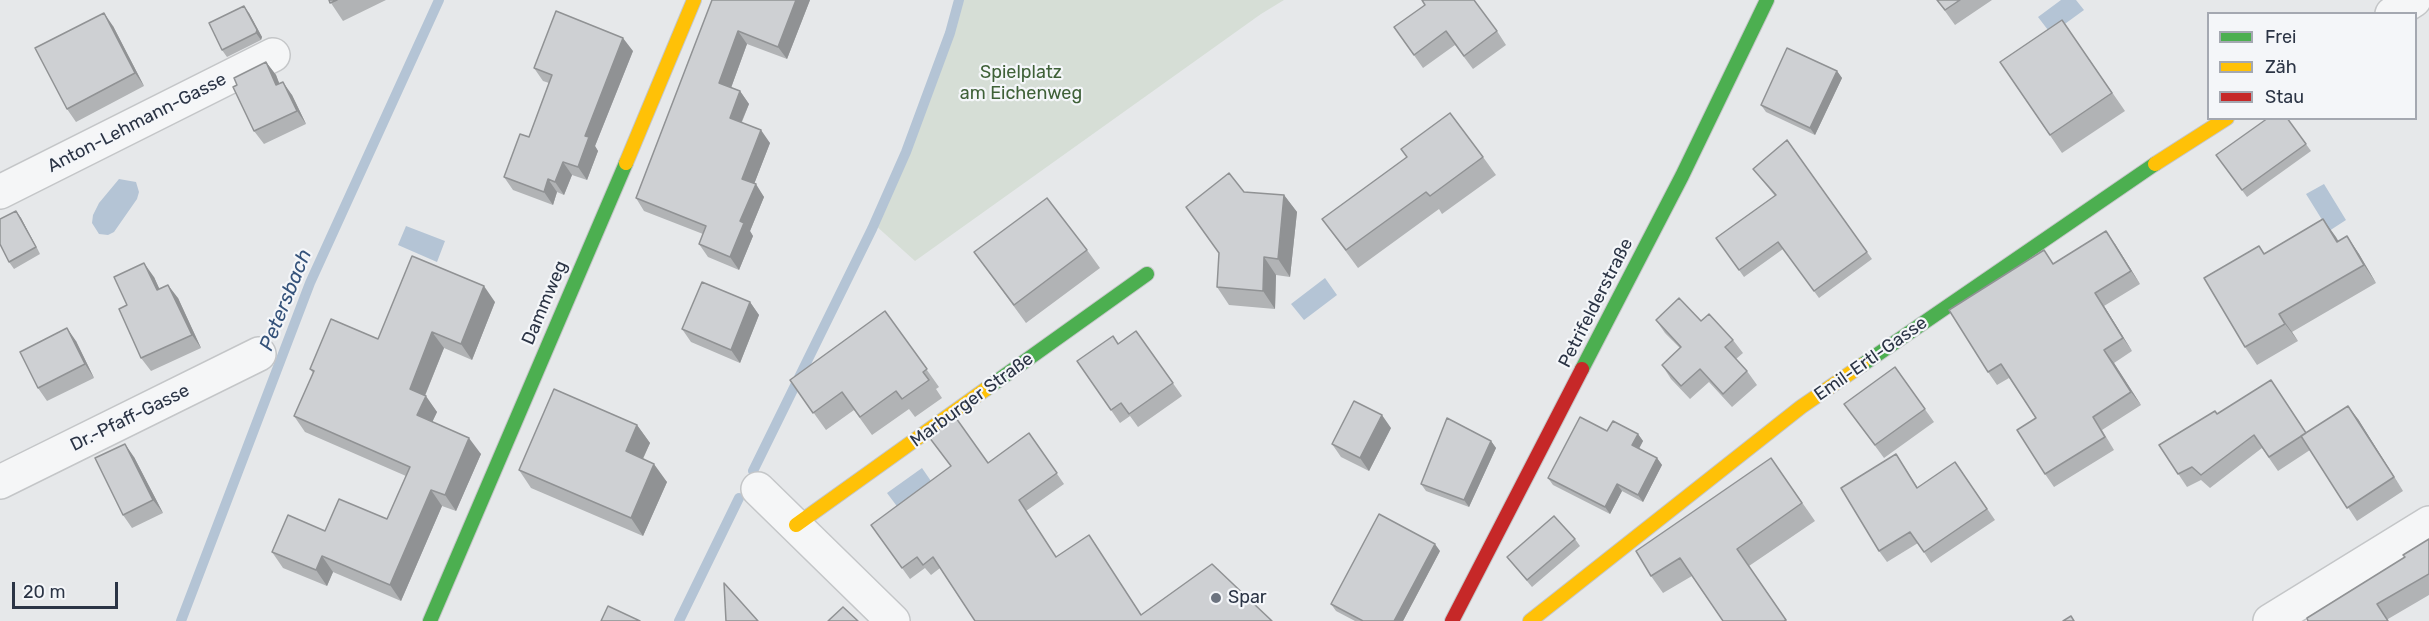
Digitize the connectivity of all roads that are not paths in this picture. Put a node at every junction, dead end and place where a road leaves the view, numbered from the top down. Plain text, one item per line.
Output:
1 (694, 0) edge
2 (1767, 0) edge
3 (2414, 0) edge
4 (2395, 12) edge
5 (273, 55) dead end
6 (2224, 120) edge
7 (0, 192) edge
8 (1147, 274) dead end
9 (259, 354) dead end
10 (0, 482) edge
11 (758, 489) dead end
12 (2429, 523) edge
13 (796, 525) junction
14 (430, 621) edge
15 (893, 621) edge
16 (1452, 621) edge
17 (1530, 621) edge
18 (2271, 621) edge

1 - 14 street, Dammweg
2 - 16 street, Petrifelderstraße
3 - 4 street
5 - 7 street, Anton-Lehmann-Gasse
6 - 17 street, Emil-Ertl-Gasse
8 - 13 street, Marburger Straße
9 - 10 street, Dr.-Pfaff-Gasse
11 - 13 street
12 - 18 street
13 - 15 street

